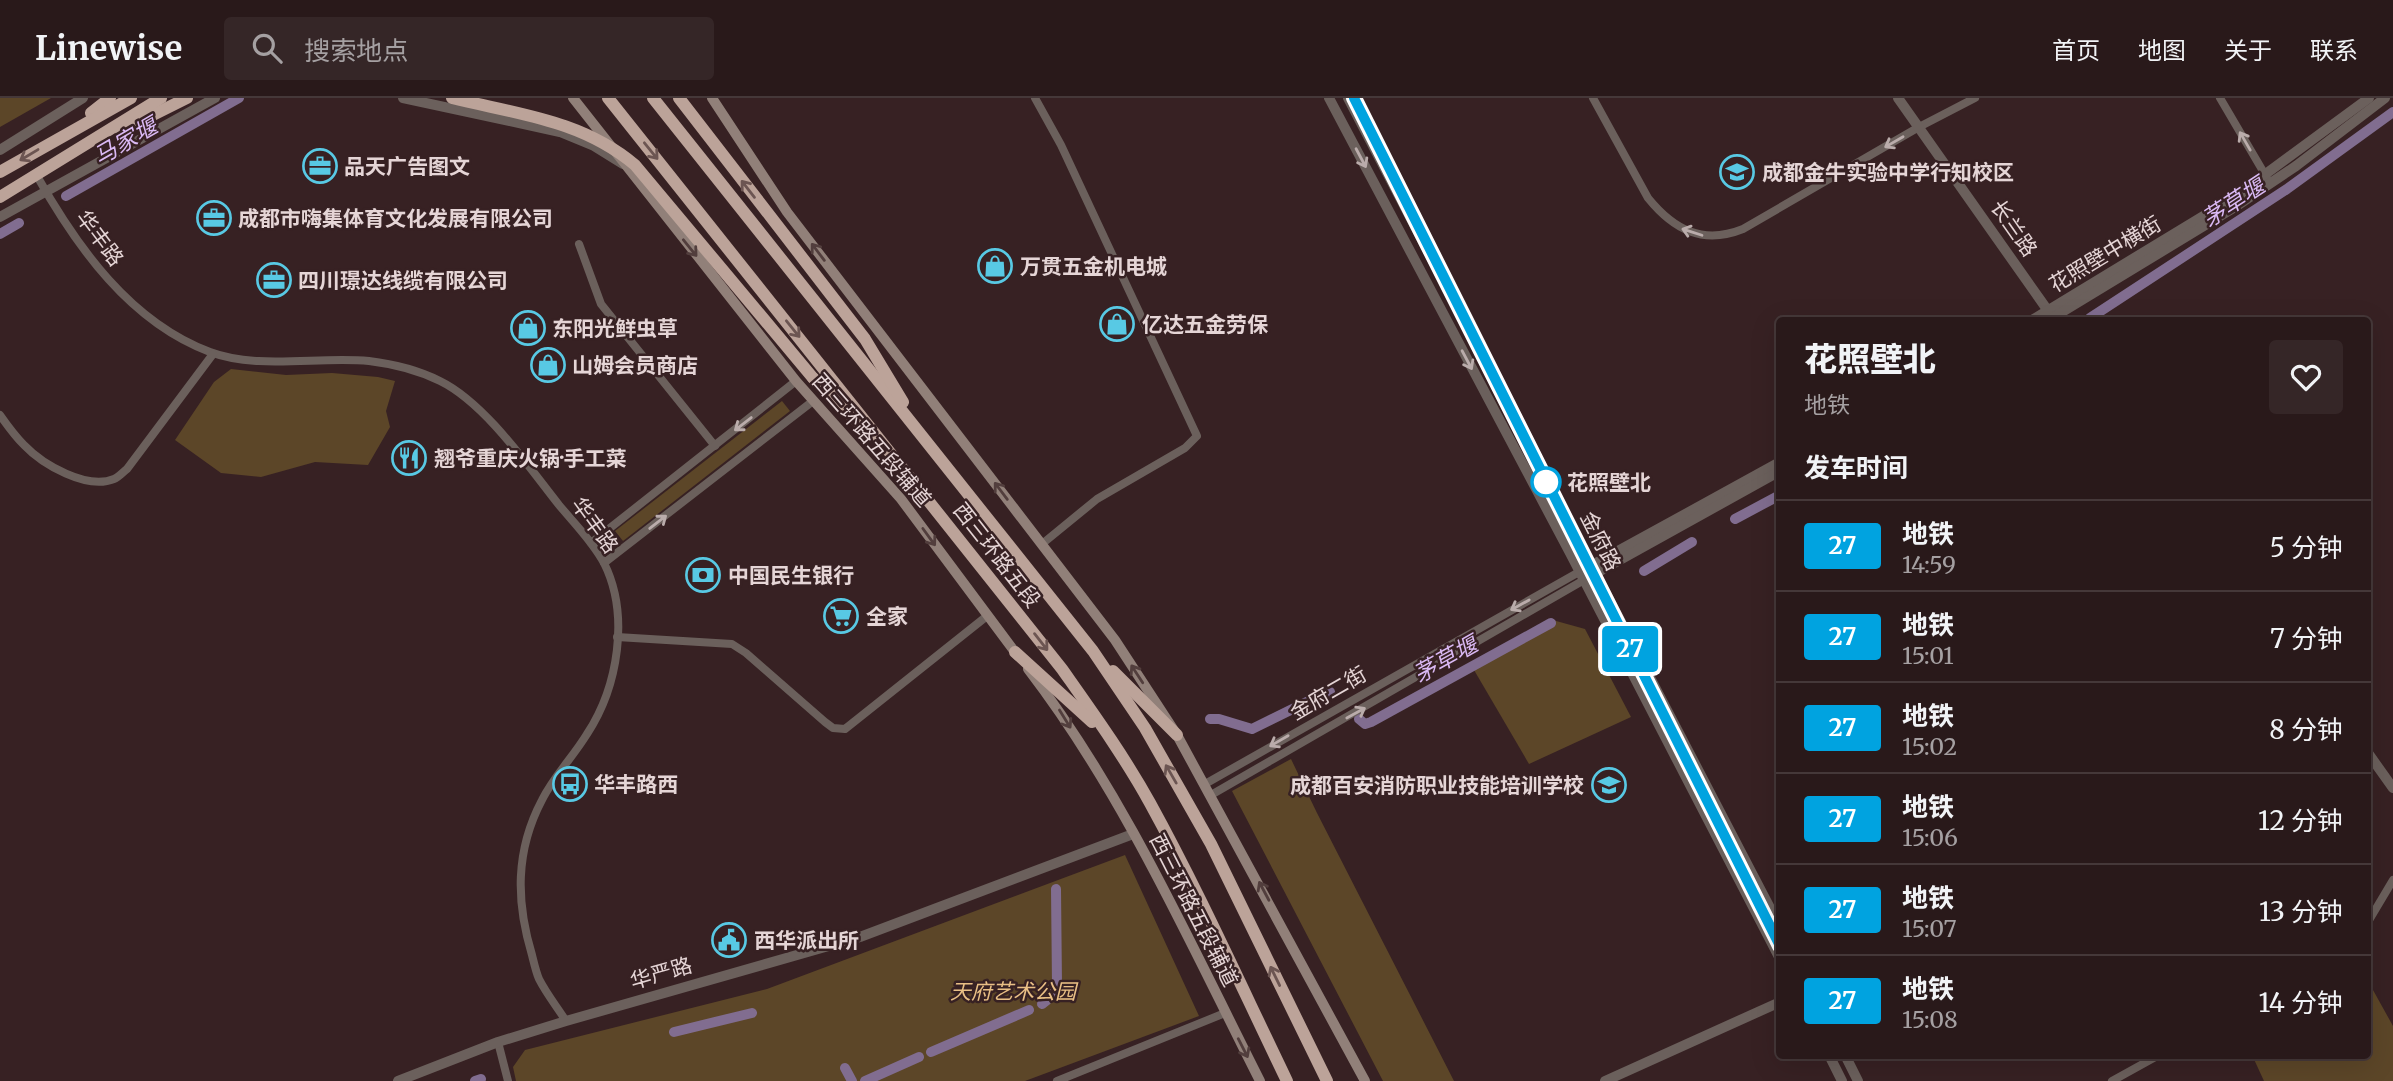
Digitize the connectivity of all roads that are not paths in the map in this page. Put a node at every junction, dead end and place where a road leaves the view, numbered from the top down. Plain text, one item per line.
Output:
1 (83, 98) edge
2 (110, 98) edge
3 (131, 98) edge
4 (187, 98) edge
5 (215, 98) edge
6 (403, 98) edge
7 (452, 98) edge
8 (573, 98) edge
9 (608, 98) edge
10 (653, 98) edge
11 (680, 98) edge
12 (712, 98) edge
13 (1035, 98) edge
14 (1329, 98) edge
15 (1348, 98) edge
16 (1593, 98) edge
17 (1898, 98) edge
18 (1975, 98) edge
19 (2220, 98) edge
20 (2369, 98) edge
21 (2385, 98) edge
22 (162, 102) edge
23 (1919, 127) junction
24 (59, 137) junction
25 (0, 150) edge
26 (623, 164) junction
27 (0, 172) edge
28 (37, 176) junction
29 (2268, 179) junction
30 (46, 192) junction
31 (0, 197) edge
32 (0, 217) edge
33 (579, 244) dead end
34 (2051, 317) edge
35 (213, 354) junction
36 (796, 381) junction
37 (813, 401) junction
38 (0, 415) edge
39 (715, 446) junction
40 (932, 449) junction
41 (1776, 464) edge
42 (902, 467) junction
43 (1776, 473) edge
44 (591, 543) junction
45 (1042, 544) junction
46 (604, 563) junction
47 (1594, 569) junction
48 (1582, 576) junction
49 (987, 616) junction
50 (617, 637) junction
51 (1093, 651) junction
52 (1015, 652) junction
53 (1177, 734) junction
54 (1111, 738) junction
55 (2371, 757) edge
56 (1205, 784) junction
57 (2393, 788) edge
58 (1211, 795) junction
59 (1133, 834) junction
60 (2393, 880) edge
61 (2371, 917) edge
62 (1776, 919) edge
63 (1776, 951) edge
64 (1776, 1004) edge
65 (1225, 1013) junction
66 (566, 1021) junction
67 (499, 1042) junction
68 (1831, 1059) edge
69 (1847, 1059) edge
70 (2152, 1059) edge
71 (398, 1081) edge
72 (508, 1081) edge
73 (1057, 1081) edge
74 (1260, 1081) edge
75 (1287, 1081) edge
76 (1327, 1081) edge
77 (1365, 1081) edge
78 (1605, 1081) edge
79 (1842, 1081) edge
80 (1858, 1081) edge
81 (2112, 1081) edge

1 - 25 street
2 - 24 highway
3 - 24 highway
4 - 22 highway
5 - 30 street
6 - 26 street
7 - 42 highway, bridge
8 - 26 main road, 西三环路五段辅道
9 -> 42 highway, 西三环路五段
10 - 40 highway, 西三环路五段
40 -> 11 highway
45 -> 12 main road
13 - 45 street
14 -> 48 street, 金府路
15 - 47 street, 金府路
23 -> 16 street
17 - 23 street, 长兰路
18 - 23 street
29 -> 19 street
20 - 29 street, 花照壁中横街
21 - 29 street, 花照壁中横街
22 - 28 highway
23 - 34 street, 长兰路
24 -> 27 highway
26 -> 36 main road, 西三环路五段辅道
28 - 30 street, 华丰路
28 - 31 highway
29 - 34 street, 花照壁中横街
30 - 32 street
30 - 35 street, 华丰路
33 - 39 street
35 - 38 street
35 - 44 street, 华丰路
36 - 37 main road, 西三环路五段辅道
36 -> 39 street
46 -> 37 street
37 -> 49 main road, 西三环路五段辅道
39 - 44 street
40 - 51 highway, 西三环路五段
41 - 47 street
42 -> 54 highway, 西三环路五段
43 - 47 street
44 - 46 street, 华丰路
53 -> 45 main road
46 - 50 street, 华丰路
47 - 48 street
47 - 62 street, 金府路
48 -> 56 street, 金府二街
58 -> 48 street, 金府二街
48 - 63 street, 金府路
49 - 50 street
49 - 52 main road, 西三环路五段辅道
50 - 66 street, 华丰路
51 - 53 highway
76 -> 51 highway, 西三环路五段
52 - 54 highway
52 -> 59 main road, 西三环路五段辅道
53 - 56 main road
54 - 75 highway, 西三环路五段
55 - 57 street
56 - 58 main road
77 -> 58 main road
59 - 65 main road, 西三环路五段辅道
59 - 66 street, 华严路
60 - 61 street
64 - 78 street
65 - 73 street
65 -> 74 main road, 西三环路五段辅道
66 - 67 street, 华严路
67 - 71 street, 华严路
67 - 72 street
68 - 79 street
69 - 80 street
70 - 81 street

